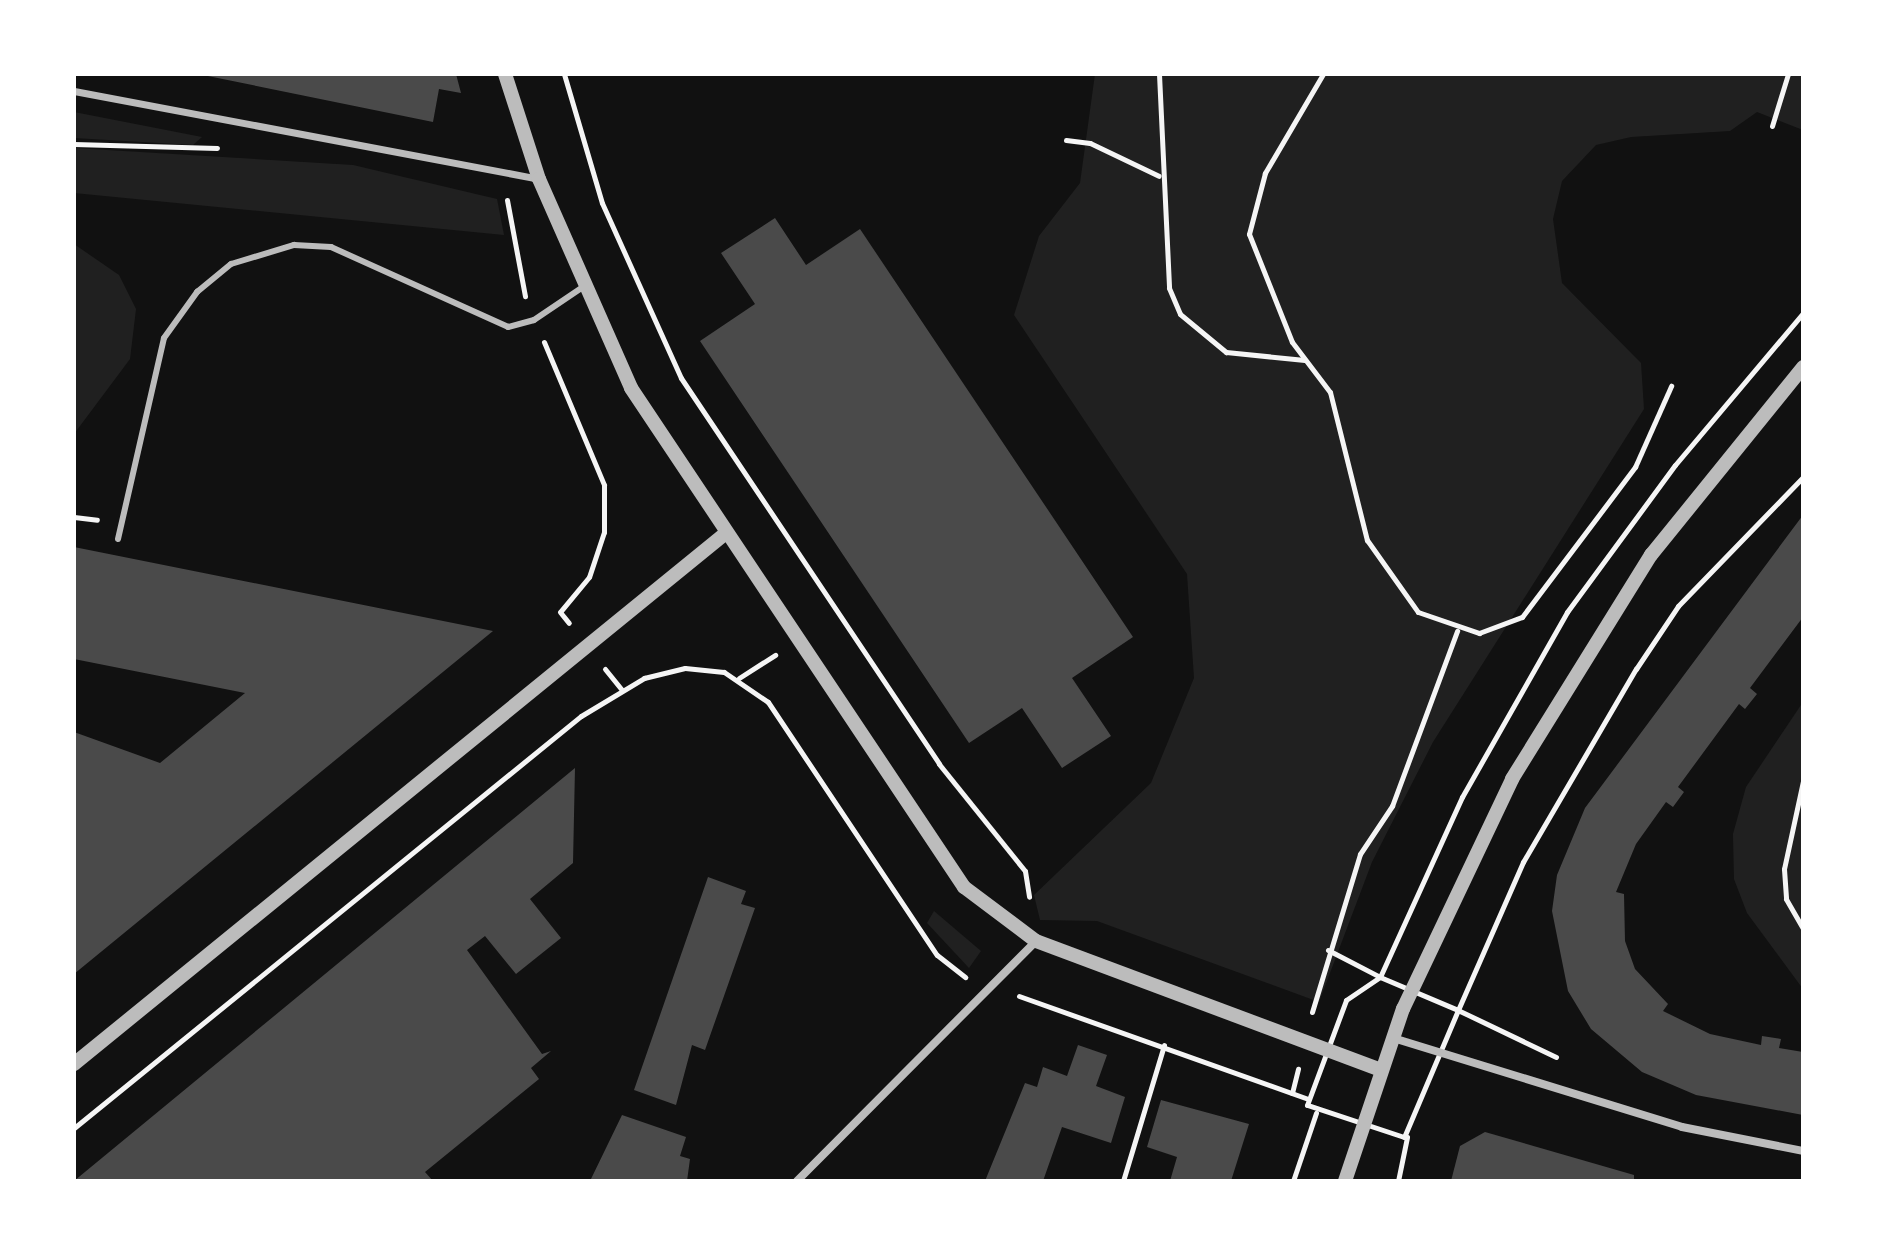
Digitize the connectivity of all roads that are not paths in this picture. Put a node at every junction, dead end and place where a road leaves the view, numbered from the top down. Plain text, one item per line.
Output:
1 (505, 74) edge
2 (74, 91) edge
3 (539, 179) junction
4 (583, 287) junction
5 (1803, 367) edge
6 (726, 533) junction
7 (118, 539) dead end
8 (1036, 941) junction
9 (1393, 1038) junction
10 (74, 1064) edge
11 (1381, 1070) junction
12 (1803, 1151) edge
13 (797, 1181) edge
14 (1345, 1181) edge

1 - 3 street
2 - 3 street
3 - 4 street
4 - 6 street
4 - 7 lane
5 - 9 street
6 - 8 street
6 - 10 street
8 - 11 street
8 - 13 street
9 - 11 street
9 - 12 street
11 - 14 street

